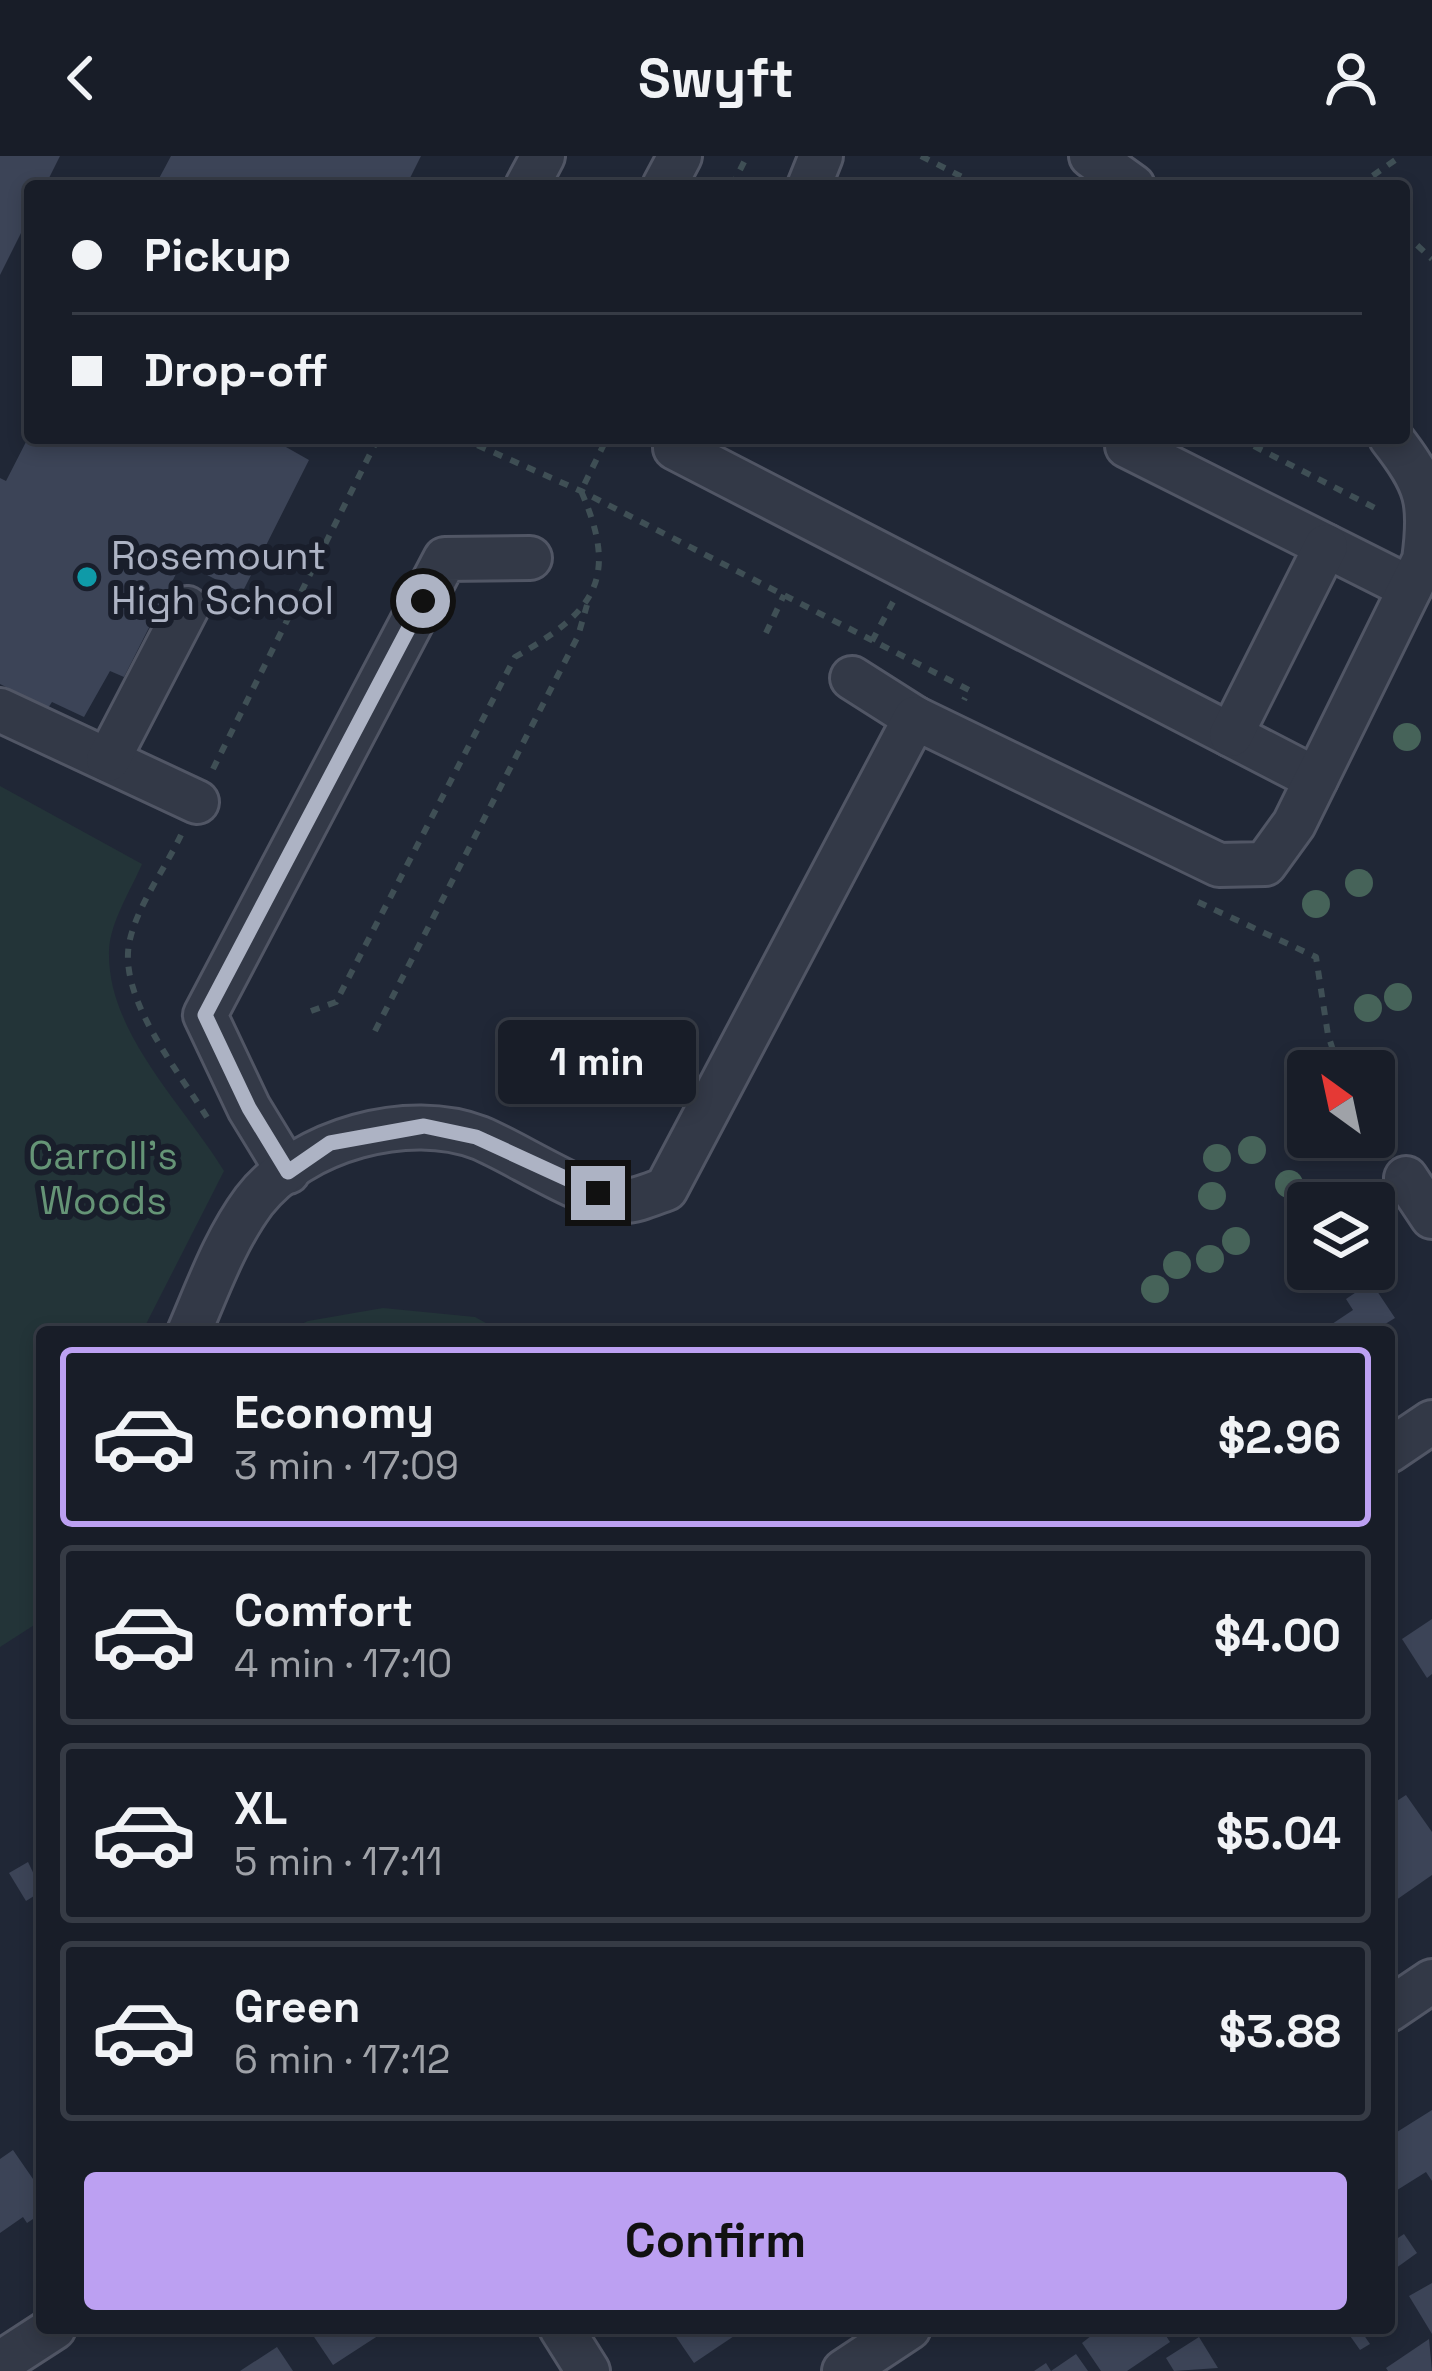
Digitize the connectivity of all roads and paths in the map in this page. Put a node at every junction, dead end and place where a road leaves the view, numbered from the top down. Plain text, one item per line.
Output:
1 (921, 156) edge
2 (1090, 156) edge
3 (1401, 156) edge
4 (968, 180) edge
5 (1124, 180) edge
6 (1367, 180) edge
7 (1410, 239) edge
8 (1432, 259) edge
9 (375, 444) edge
10 (604, 444) edge
11 (677, 444) edge
12 (1128, 444) edge
13 (1250, 444) edge
14 (1396, 444) edge
15 (1379, 510) dead end
16 (1326, 545) junction
17 (530, 558) dead end
18 (1410, 588) junction
19 (590, 592) junction
20 (784, 596) dead end
21 (187, 608) dead end
22 (766, 633) dead end
23 (852, 678) dead end
24 (0, 710) edge
25 (915, 718) junction
26 (1232, 735) junction
27 (108, 760) junction
28 (1316, 779) junction
29 (197, 802) junction
30 (1214, 910) dead end
31 (311, 1011) dead end
32 (375, 1031) dead end
33 (1333, 1050) edge
34 (215, 1130) dead end
35 (288, 1172) junction
36 (1406, 1178) dead end
37 (1432, 1217) edge
38 (191, 1326) edge
39 (1432, 1422) edge
40 (1395, 1446) edge
41 (1432, 1981) edge
42 (1395, 2006) edge
43 (45, 2334) edge
44 (565, 2334) edge
45 (900, 2334) edge
46 (0, 2363) edge
47 (588, 2371) edge
48 (844, 2371) edge

1 - 4 path
2 - 5 street
3 - 6 path
7 - 8 path
9 - 29 path
10 - 19 path
11 - 26 street
12 - 16 street
13 - 15 path
14 - 18 street
16 - 18 street
16 - 26 street
17 - 35 street
18 - 28 street
19 - 31 path
19 - 32 path
20 - 22 path
21 - 27 street
23 - 25 street
24 - 27 street
25 - 28 street
25 - 35 street
26 - 28 street
27 - 29 street
29 - 34 path
30 - 33 path
35 - 38 street
36 - 37 street
39 - 40 street
41 - 42 street
43 - 46 street
44 - 47 street
45 - 48 street

